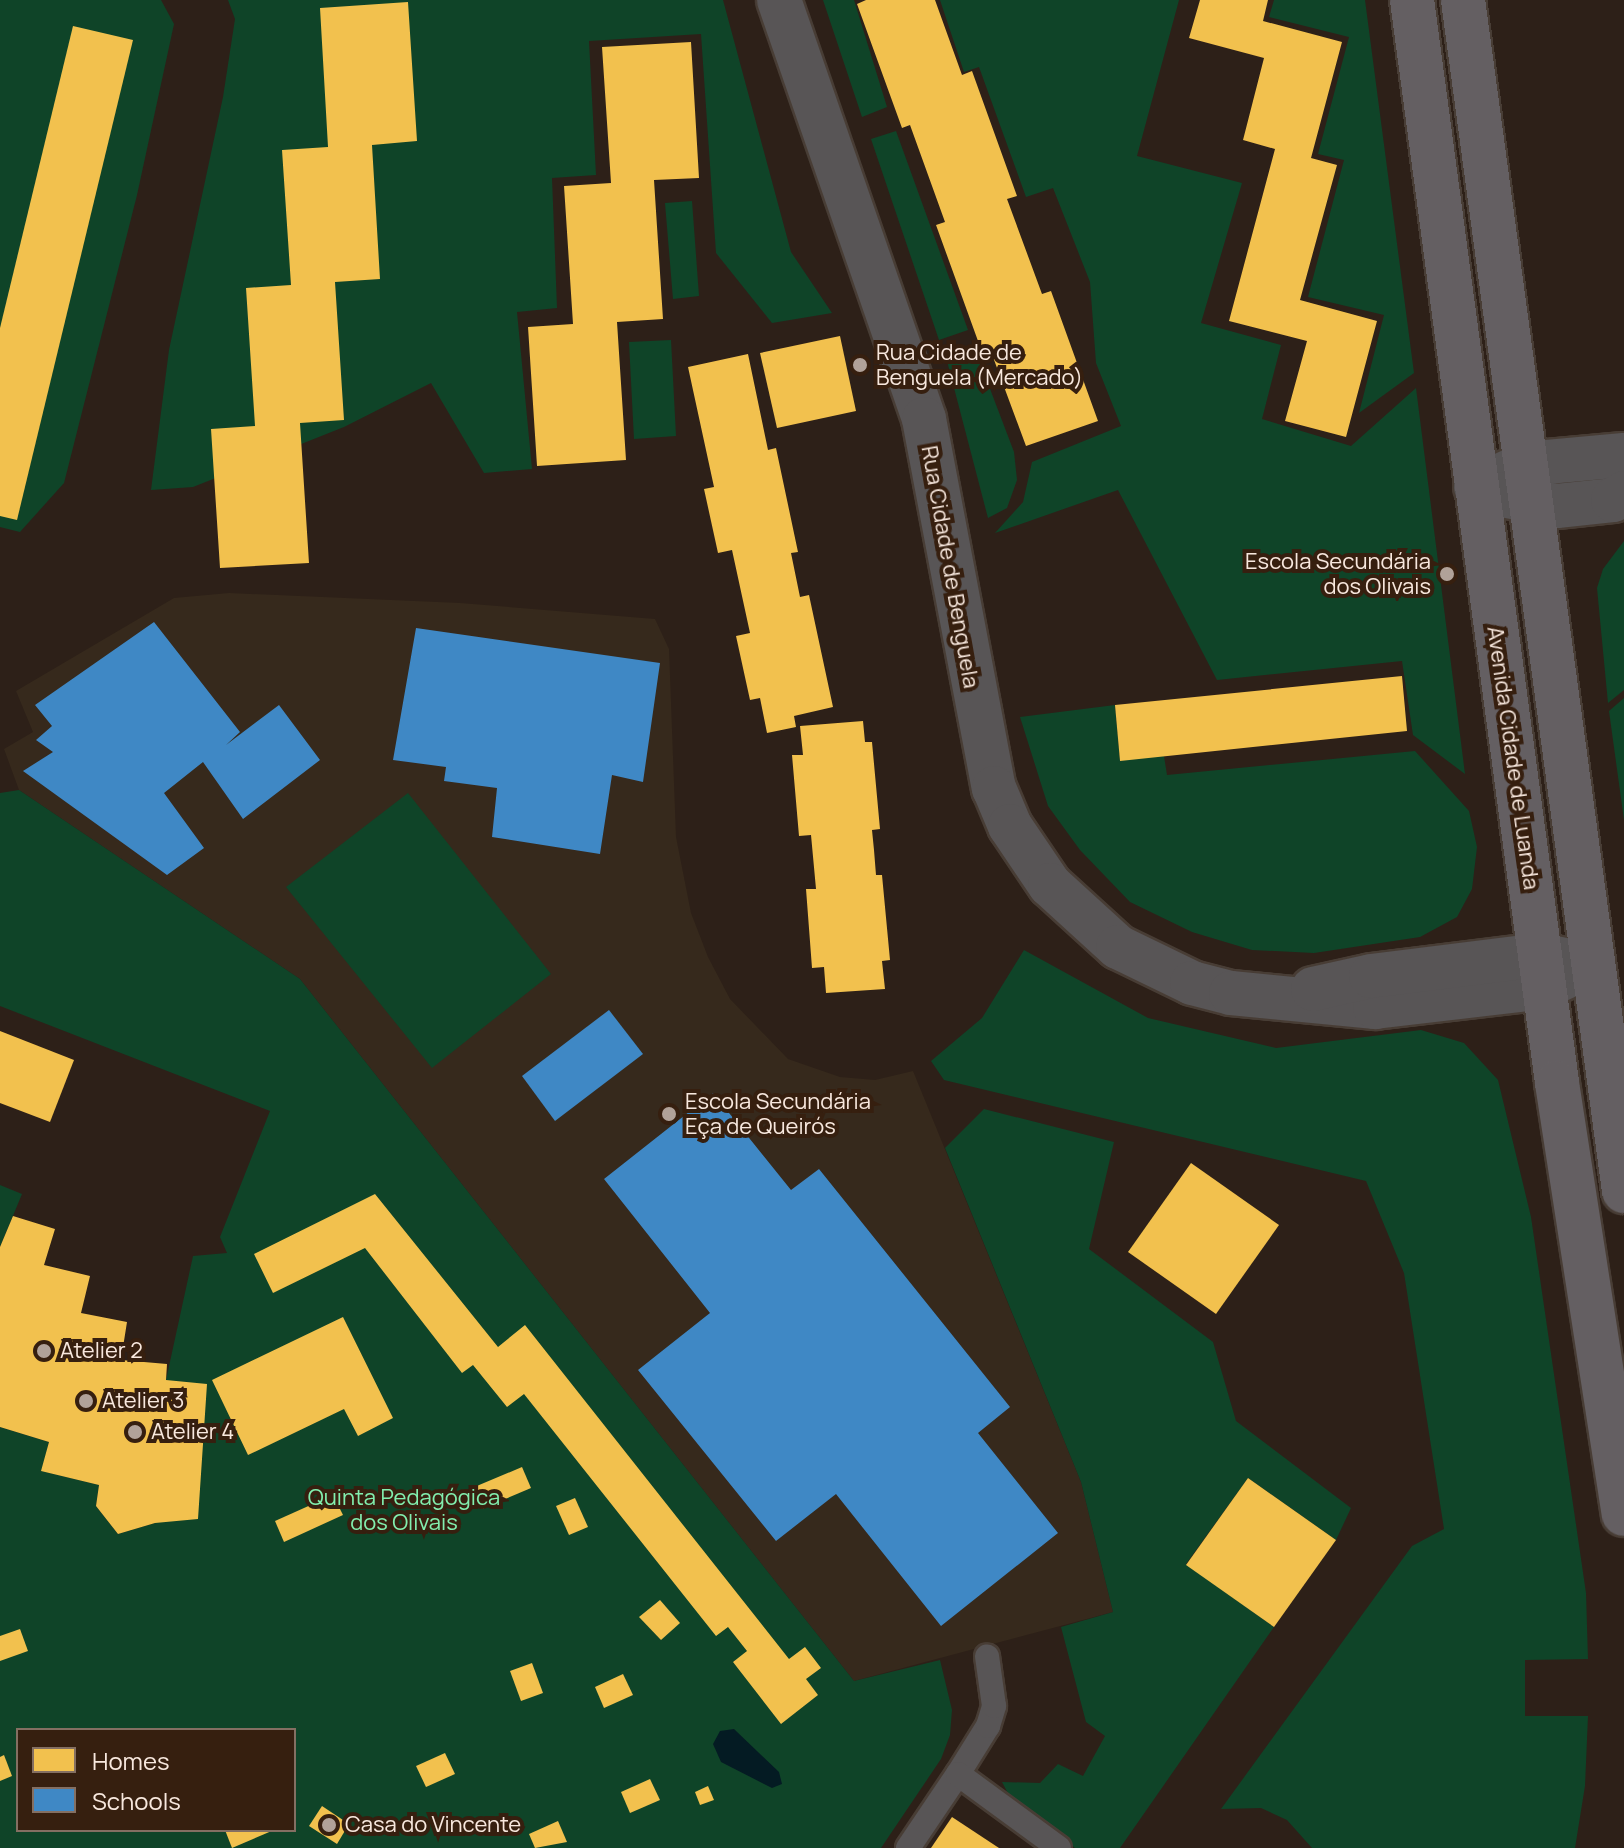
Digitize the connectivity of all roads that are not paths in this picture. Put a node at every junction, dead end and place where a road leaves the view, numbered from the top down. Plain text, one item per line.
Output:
1 (779, 0) edge
2 (1412, 0) edge
3 (1463, 0) edge
4 (1624, 455) edge
5 (1527, 484) junction
6 (1476, 487) junction
7 (1624, 493) edge
8 (1593, 964) junction
9 (1542, 971) junction
10 (1624, 1191) edge
11 (1624, 1514) edge
12 (987, 1656) dead end
13 (958, 1774) junction
14 (908, 1848) edge
15 (1059, 1848) edge

1 - 9 street, Rua Cidade de Benguela
2 - 6 main road, Avenida Cidade de Luanda
3 - 5 main road
4 - 5 street
5 - 6 street
5 - 7 street
5 - 8 main road
6 - 9 main road, Avenida Cidade de Luanda
8 - 9 street, Rua Cidade de Benguela
8 - 10 main road
9 - 11 main road, Avenida Cidade de Luanda
12 - 13 lane
13 - 14 lane
13 - 15 lane

